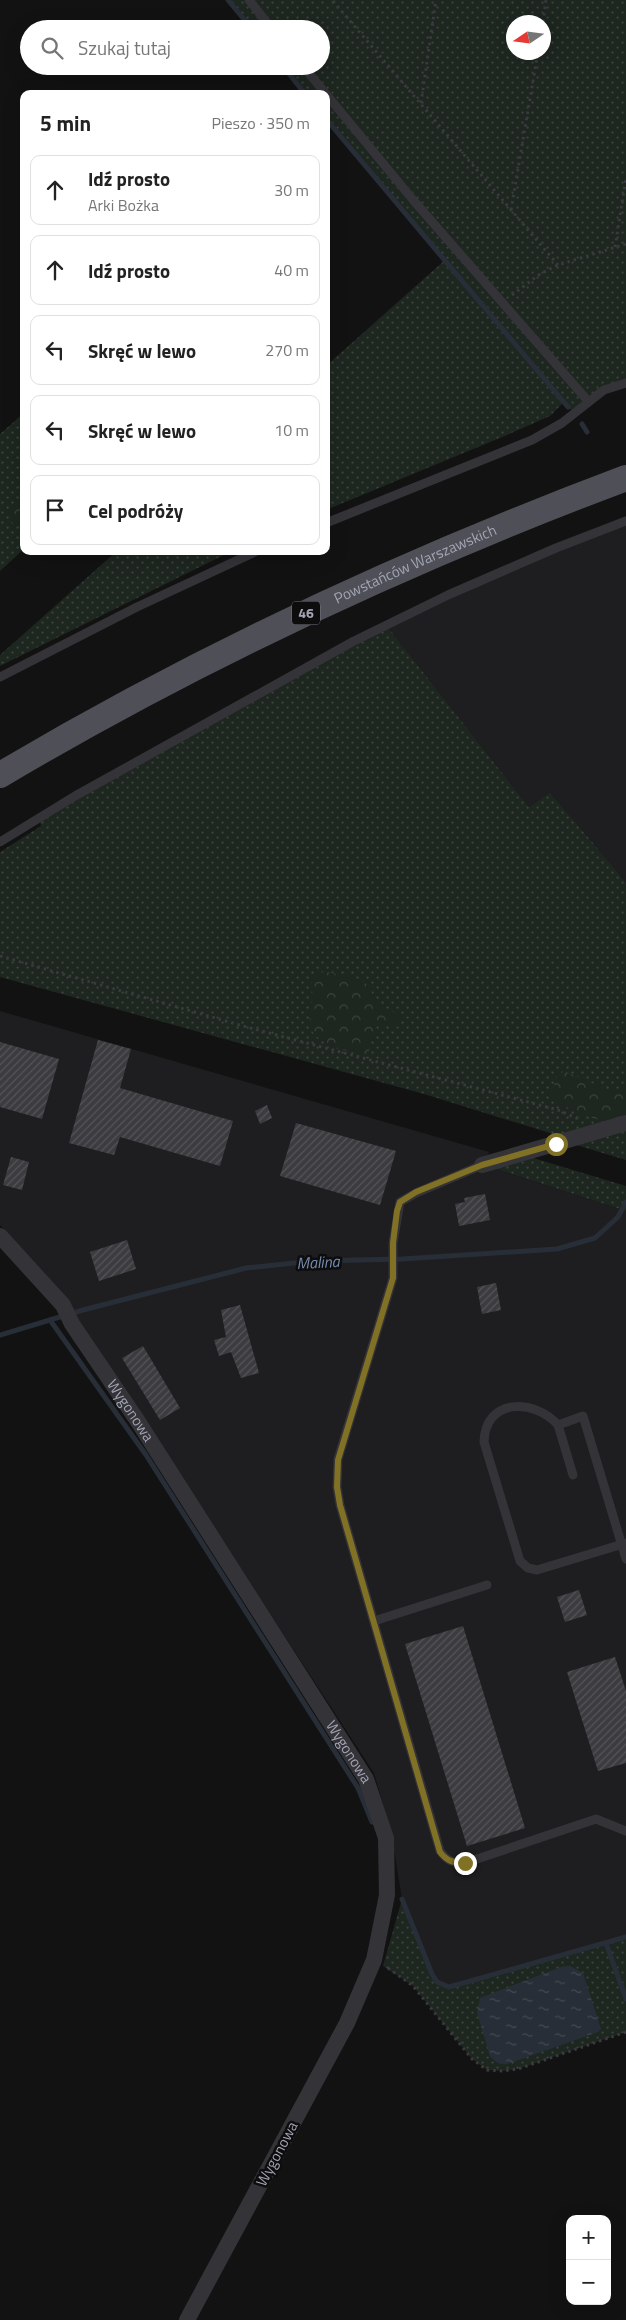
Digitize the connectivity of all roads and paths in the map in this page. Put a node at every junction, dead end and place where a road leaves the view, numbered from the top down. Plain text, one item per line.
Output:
1 (248, 0) edge
2 (333, 0) edge
3 (436, 0) edge
4 (546, 0) edge
5 (544, 15) edge
6 (265, 20) edge
7 (537, 60) edge
8 (310, 75) edge
9 (323, 90) edge
10 (330, 99) edge
11 (421, 104) junction
12 (626, 178) edge
13 (511, 211) junction
14 (626, 244) edge
15 (615, 247) junction
16 (558, 265) junction
17 (502, 303) junction
18 (626, 383) edge
19 (588, 401) junction
20 (626, 478) edge
21 (330, 521) edge
22 (626, 521) edge
23 (248, 555) edge
24 (0, 677) edge
25 (0, 775) edge
26 (0, 842) edge
27 (0, 956) edge
28 (626, 1122) edge
29 (605, 1129) junction
30 (482, 1165) joint
31 (0, 1236) edge
32 (558, 1425) junction
33 (573, 1474) dead end
34 (624, 1544) edge
35 (626, 1559) edge
36 (487, 1585) dead end
37 (374, 1621) junction
38 (626, 1831) edge
39 (374, 1960) junction
40 (626, 2032) edge
41 (187, 2320) edge

1 - 6 lane
2 - 11 path
3 - 11 path
4 - 5 path
7 - 13 path
8 - 9 lane
10 - 17 lane
11 - 13 path
12 - 15 path
13 - 16 path
14 - 15 path
15 - 16 path
16 - 17 path
17 - 19 lane
18 - 19 lane
19 - 21 lane
20 - 25 main road, Powstańców Warszawskich / 46
22 - 26 lane
23 - 24 lane
27 - 29 path
28 - 29 street
29 - 30 street
30 - 37 lane
31 - 39 street, Wygonowa
32 - 33 lane
32 - 34 lane
32 - 34 lane
34 - 35 lane
36 - 37 lane
37 - 38 lane
39 - 40 path
39 - 41 street, Wygonowa

